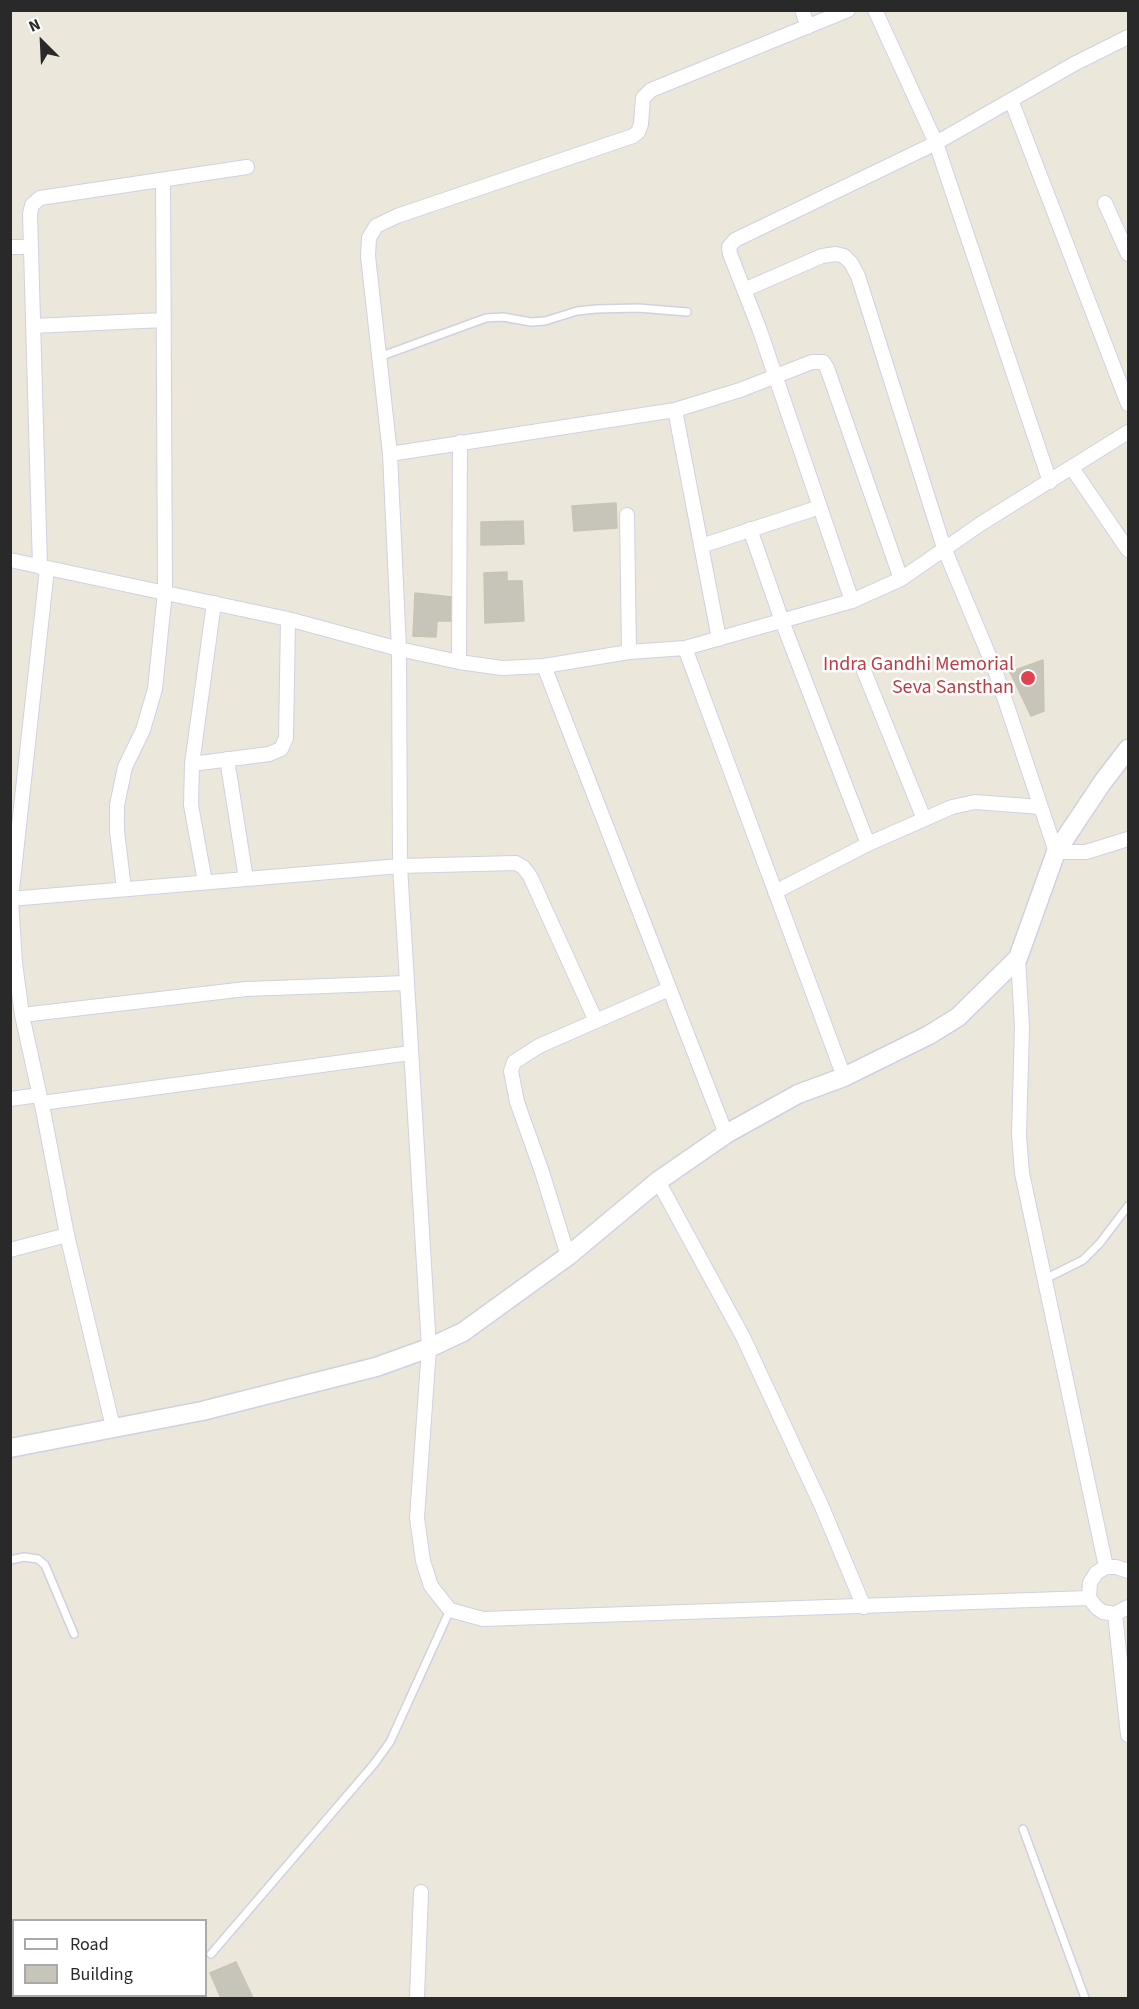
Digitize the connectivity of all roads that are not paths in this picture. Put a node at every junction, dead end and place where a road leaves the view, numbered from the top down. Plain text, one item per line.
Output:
1 (802, 10) edge
2 (848, 10) edge
3 (875, 10) edge
4 (808, 27) junction
5 (1128, 37) edge
6 (1011, 100) junction
7 (936, 143) junction
8 (248, 167) dead end
9 (163, 181) junction
10 (1105, 203) dead end
11 (10, 247) edge
12 (31, 247) junction
13 (1128, 254) edge
14 (744, 290) junction
15 (687, 312) dead end
16 (164, 320) junction
17 (33, 326) junction
18 (379, 357) junction
19 (775, 375) junction
20 (1128, 404) edge
21 (675, 410) junction
22 (1128, 432) edge
23 (460, 442) junction
24 (390, 454) junction
25 (1072, 468) junction
26 (1050, 482) junction
27 (820, 507) junction
28 (627, 515) dead end
29 (750, 530) junction
30 (701, 546) junction
31 (944, 548) junction
32 (1128, 550) edge
33 (10, 560) edge
34 (44, 568) junction
35 (901, 579) junction
36 (165, 592) junction
37 (852, 601) junction
38 (214, 603) junction
39 (288, 619) junction
40 (782, 621) junction
41 (719, 639) junction
42 (685, 648) junction
43 (399, 649) junction
44 (629, 652) junction
45 (459, 662) junction
46 (544, 666) junction
47 (864, 671) dead end
48 (1128, 749) edge
49 (227, 759) junction
50 (192, 764) junction
51 (1041, 807) junction
52 (924, 819) junction
53 (1128, 843) edge
54 (868, 844) junction
55 (1056, 852) junction
56 (400, 866) junction
57 (246, 879) junction
58 (205, 882) junction
59 (124, 889) junction
60 (775, 892) junction
61 (11, 899) edge
62 (1018, 958) junction
63 (405, 983) junction
64 (669, 988) junction
65 (22, 1015) junction
66 (596, 1021) junction
67 (410, 1053) junction
68 (844, 1077) junction
69 (10, 1099) edge
70 (40, 1099) junction
71 (726, 1134) junction
72 (658, 1181) junction
73 (1128, 1206) edge
74 (67, 1235) junction
75 (10, 1250) edge
76 (568, 1256) junction
77 (1045, 1280) junction
78 (429, 1348) junction
79 (113, 1427) junction
80 (10, 1448) edge
81 (10, 1560) edge
82 (1106, 1567) junction
83 (1128, 1571) edge
84 (1089, 1598) junction
85 (864, 1606) junction
86 (1128, 1607) edge
87 (450, 1610) junction
88 (1115, 1614) junction
89 (74, 1634) dead end
90 (1128, 1735) edge
91 (1023, 1829) dead end
92 (422, 1892) dead end
93 (211, 1954) dead end
94 (417, 1998) edge
95 (1085, 1998) edge

1 - 4 street
2 - 4 street
3 - 7 street
4 - 18 street
5 - 6 street
6 - 7 street
6 - 20 street
7 - 14 street
7 - 26 street
8 - 9 street
9 - 12 street
9 - 16 street
10 - 13 street
11 - 12 street
12 - 17 street
14 - 19 street
14 - 31 street
15 - 18 lane
16 - 17 street
16 - 36 street
17 - 34 street
18 - 24 street
19 - 21 street
19 - 27 street
19 - 35 street
21 - 23 street
21 - 30 street
22 - 25 street
23 - 24 street
23 - 45 street
24 - 43 street
25 - 26 street
25 - 32 street
26 - 31 street
27 - 29 street
27 - 37 street
28 - 44 street
29 - 30 street
29 - 40 street
30 - 41 street
31 - 35 street
31 - 51 street
33 - 34 street
34 - 36 street
34 - 61 street
35 - 37 street
36 - 38 street
36 - 59 street
37 - 40 street
38 - 39 street
38 - 50 street
39 - 43 street
39 - 49 street
40 - 41 street
40 - 54 street
41 - 42 street
42 - 44 street
42 - 60 street
43 - 45 street
43 - 56 street
44 - 46 street
45 - 46 street
46 - 64 street
47 - 52 street
48 - 55 street
49 - 50 street
49 - 57 street
50 - 58 street
51 - 52 street
51 - 55 street
52 - 54 street
53 - 55 street
54 - 60 street
55 - 62 street
56 - 57 street
56 - 63 street
56 - 66 street
57 - 58 street
58 - 59 street
59 - 61 street
60 - 68 street
61 - 65 street
62 - 68 street
62 - 77 street
63 - 65 street
63 - 67 street
64 - 66 street
64 - 71 street
65 - 70 street
66 - 76 street
67 - 70 street
67 - 78 street
68 - 71 street
69 - 70 street
70 - 74 street
71 - 72 street
72 - 76 street
72 - 85 street
73 - 77 lane
74 - 75 street
74 - 79 street
76 - 78 street
77 - 82 street
78 - 79 street
78 - 87 street
79 - 80 street
81 - 89 lane
82 - 83 street
82 - 84 street
84 - 85 street
84 - 88 street
85 - 87 street
86 - 88 street
87 - 93 lane
88 - 90 street
91 - 95 lane
92 - 94 street

